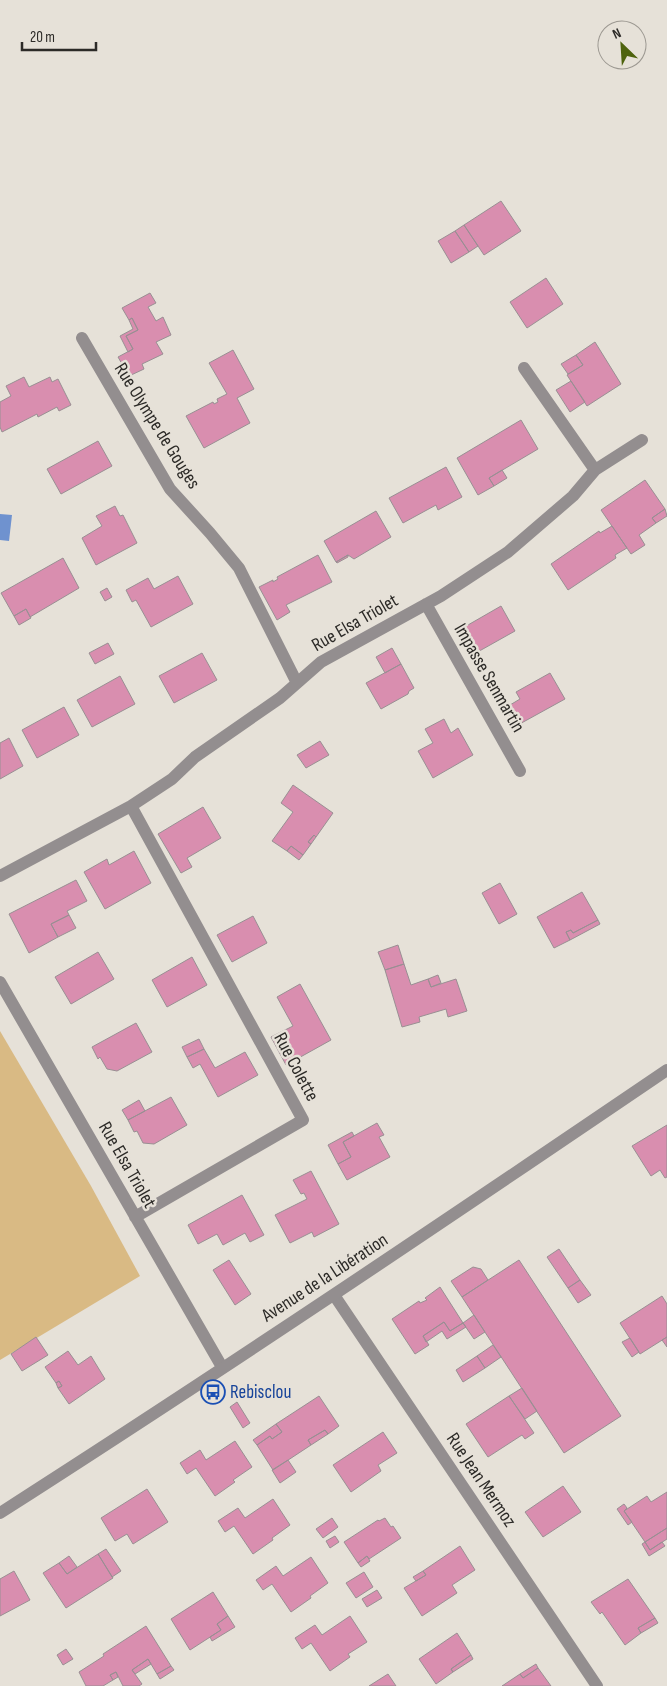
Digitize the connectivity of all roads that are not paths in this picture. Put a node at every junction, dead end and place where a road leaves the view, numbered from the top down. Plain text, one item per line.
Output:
1 (82, 338) dead end
2 (524, 368) dead end
3 (642, 440) dead end
4 (595, 470) junction
5 (426, 604) junction
6 (297, 683) junction
7 (520, 771) dead end
8 (131, 806) junction
9 (0, 876) edge
10 (0, 982) edge
11 (667, 1070) edge
12 (134, 1217) junction
13 (334, 1295) junction
14 (222, 1367) junction
15 (0, 1513) edge
16 (597, 1686) edge

1 - 6 street, Rue Olympe de Gouges
2 - 4 street
3 - 4 street, Rue Elsa Triolet
4 - 5 street, Rue Elsa Triolet
5 - 6 street, Rue Elsa Triolet
5 - 7 street, Impasse Senmartin
6 - 8 street, Rue Elsa Triolet
8 - 9 street, Rue Elsa Triolet
8 - 12 street, Rue Colette
10 - 12 street, Rue Elsa Triolet
11 - 13 street, Avenue de la Libération
12 - 14 street, Rue Elsa Triolet
13 - 14 street, Avenue de la Libération
13 - 16 street, Rue Jean Mermoz
14 - 15 street, Avenue de la Libération

